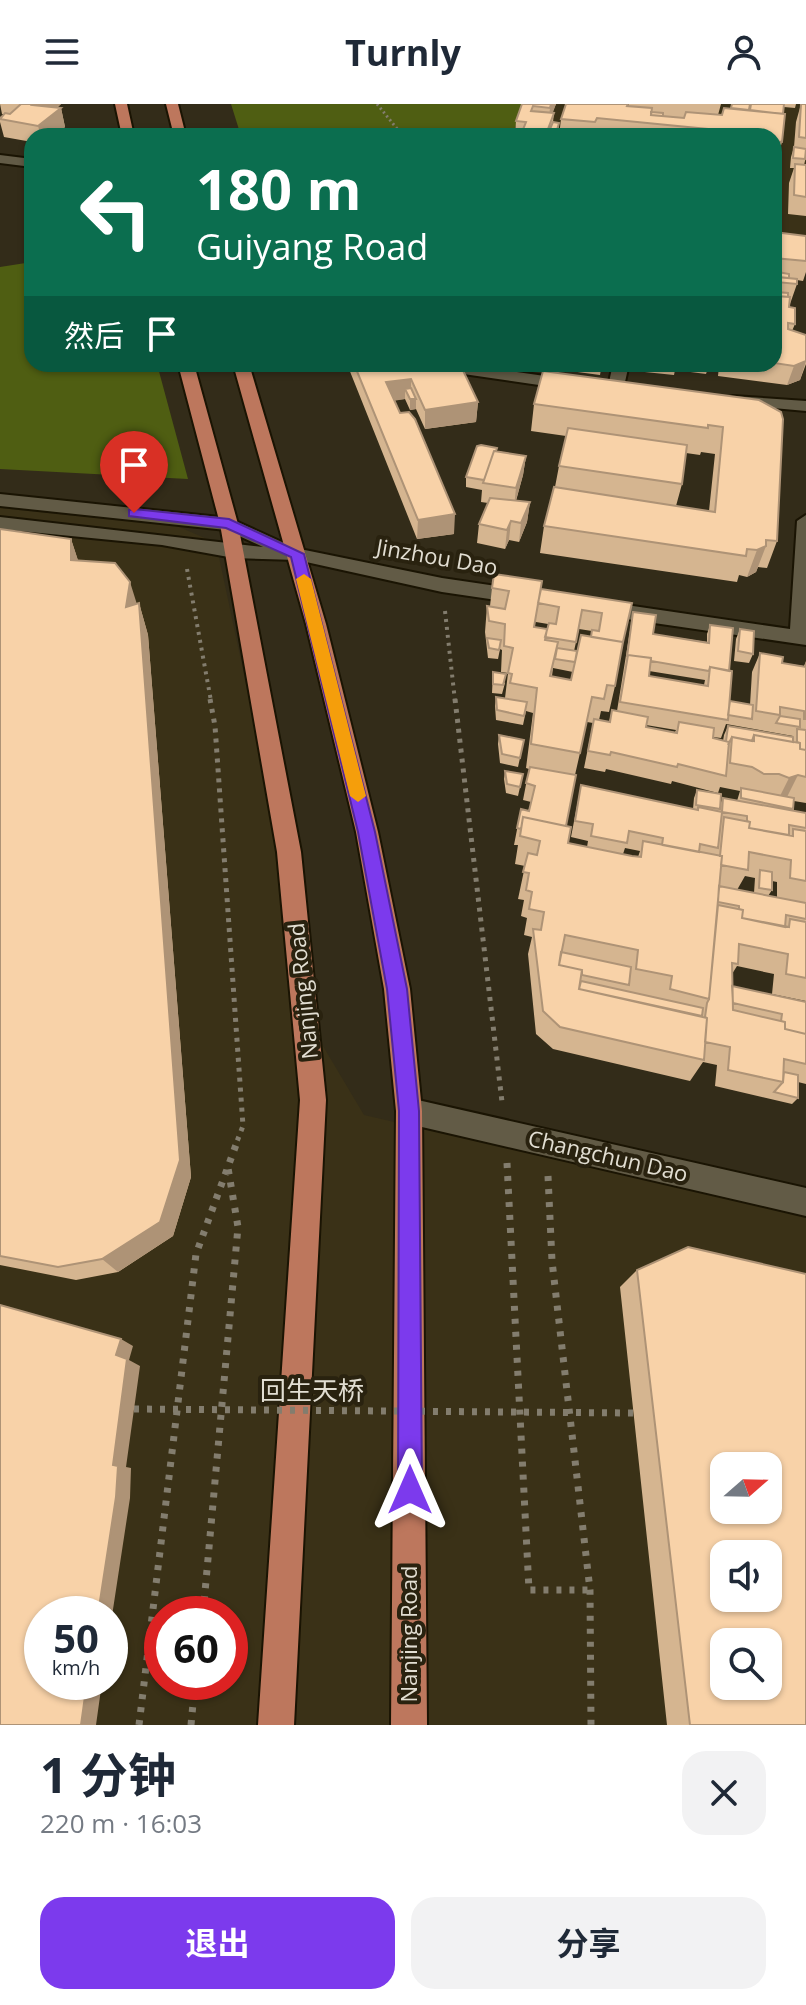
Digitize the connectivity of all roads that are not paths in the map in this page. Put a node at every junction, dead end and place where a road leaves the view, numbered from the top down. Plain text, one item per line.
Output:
1 (121, 104) edge
2 (172, 104) edge
3 (126, 128) edge
4 (178, 128) edge
5 (0, 159) edge
6 (24, 162) edge
7 (188, 372) edge
8 (243, 372) edge
9 (484, 372) edge
10 (617, 372) edge
11 (711, 399) edge
12 (806, 406) edge
13 (0, 500) edge
14 (806, 521) edge
15 (0, 523) edge
16 (229, 524) junction
17 (234, 552) junction
18 (297, 554) junction
19 (535, 599) edge
20 (582, 605) edge
21 (802, 638) edge
22 (409, 1111) junction
23 (806, 1202) edge
24 (276, 1725) edge
25 (409, 1725) edge

1 - 3 main road
2 - 4 main road
5 - 6 street
7 - 16 main road, Nanjing Road
8 - 18 main road, Nanjing Road
9 - 10 street
11 - 12 street
13 - 16 street
14 - 21 street
15 - 17 street
16 - 17 main road, Nanjing Road
16 - 18 street
17 - 18 street
17 - 24 main road, Nanjing Road
18 - 19 street, Jinzhou Dao
18 - 22 main road, Nanjing Road
20 - 21 street
22 - 23 street, Changchun Dao
22 - 25 main road, Nanjing Road

